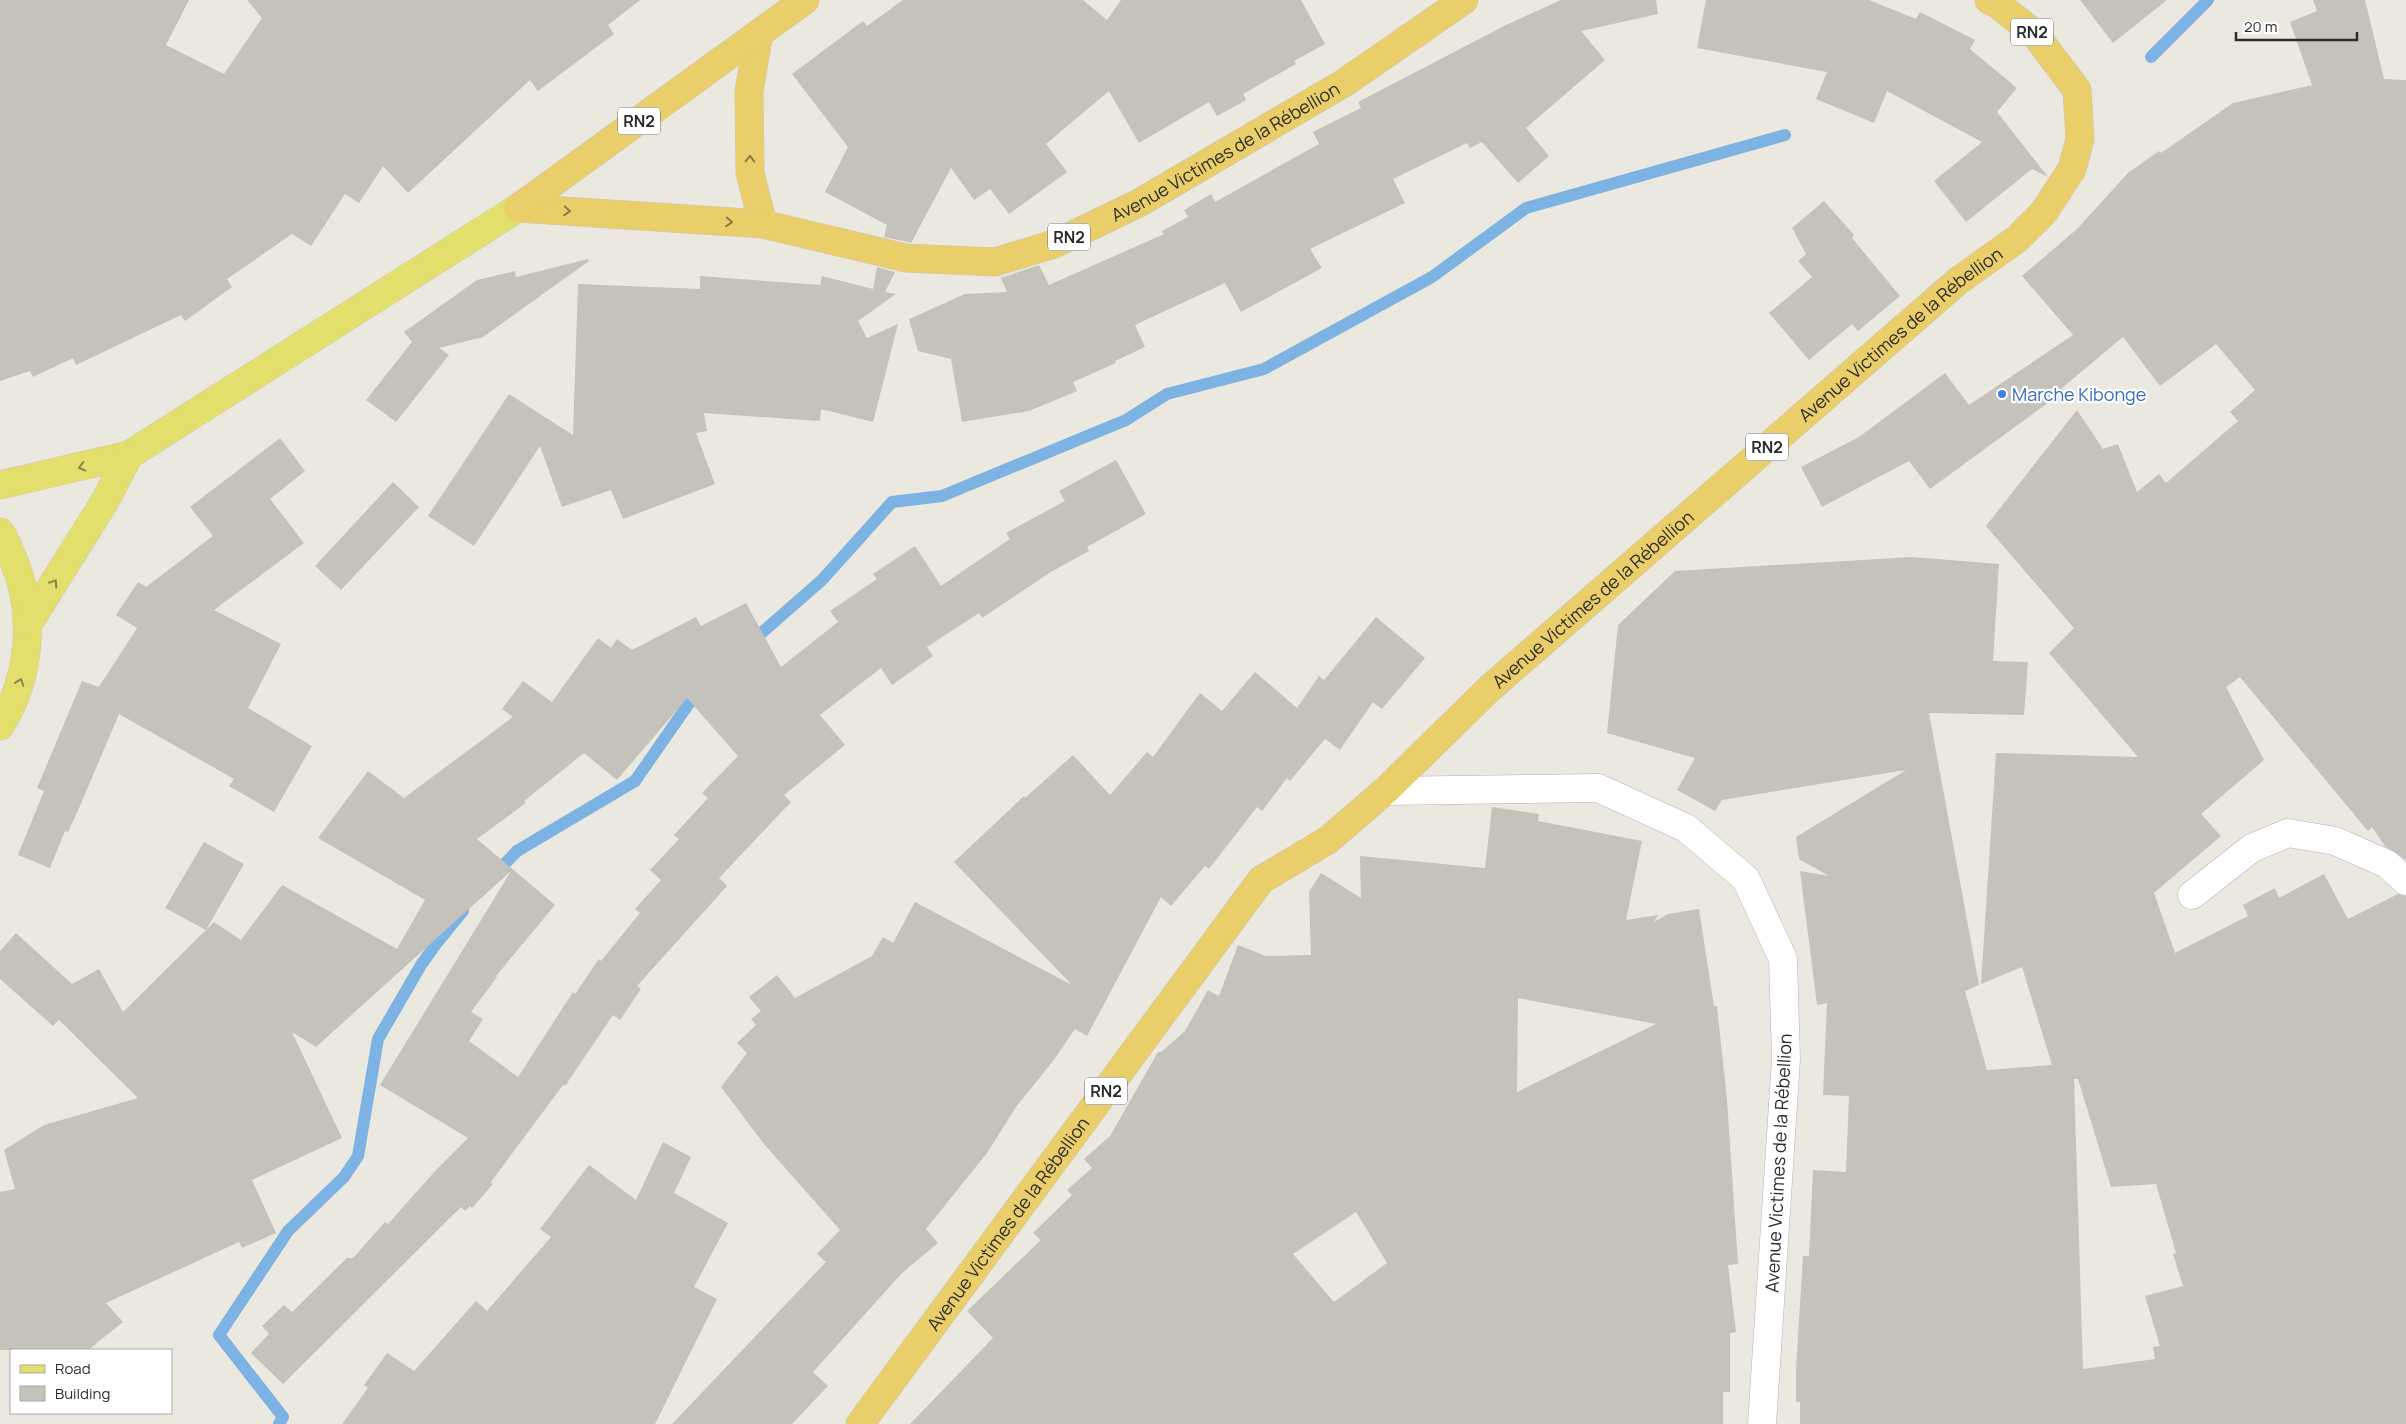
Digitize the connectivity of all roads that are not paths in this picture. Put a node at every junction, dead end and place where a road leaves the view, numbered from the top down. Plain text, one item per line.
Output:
1 (805, 0) edge
2 (1464, 0) edge
3 (1989, 0) edge
4 (759, 33) junction
5 (518, 208) junction
6 (763, 224) junction
7 (129, 456) junction
8 (0, 485) edge
9 (0, 532) edge
10 (28, 624) junction
11 (0, 726) edge
12 (1385, 791) junction
13 (2406, 881) edge
14 (2192, 895) dead end
15 (860, 1424) edge
16 (1762, 1424) edge

1 - 4 highway, RN2
2 - 6 highway, Avenue Victimes de la Rébellion / RN2
3 - 12 highway, Avenue Victimes de la Rébellion / RN2
4 - 5 highway, RN2
6 -> 4 highway
5 -> 6 highway, Avenue Victimes de la Rébellion / RN2
5 - 7 main road
7 -> 8 main road
10 -> 7 main road
9 - 10 main road
11 -> 10 main road
12 - 15 highway, Avenue Victimes de la Rébellion / RN2
12 - 16 street, Avenue Victimes de la Rébellion
13 - 14 street

